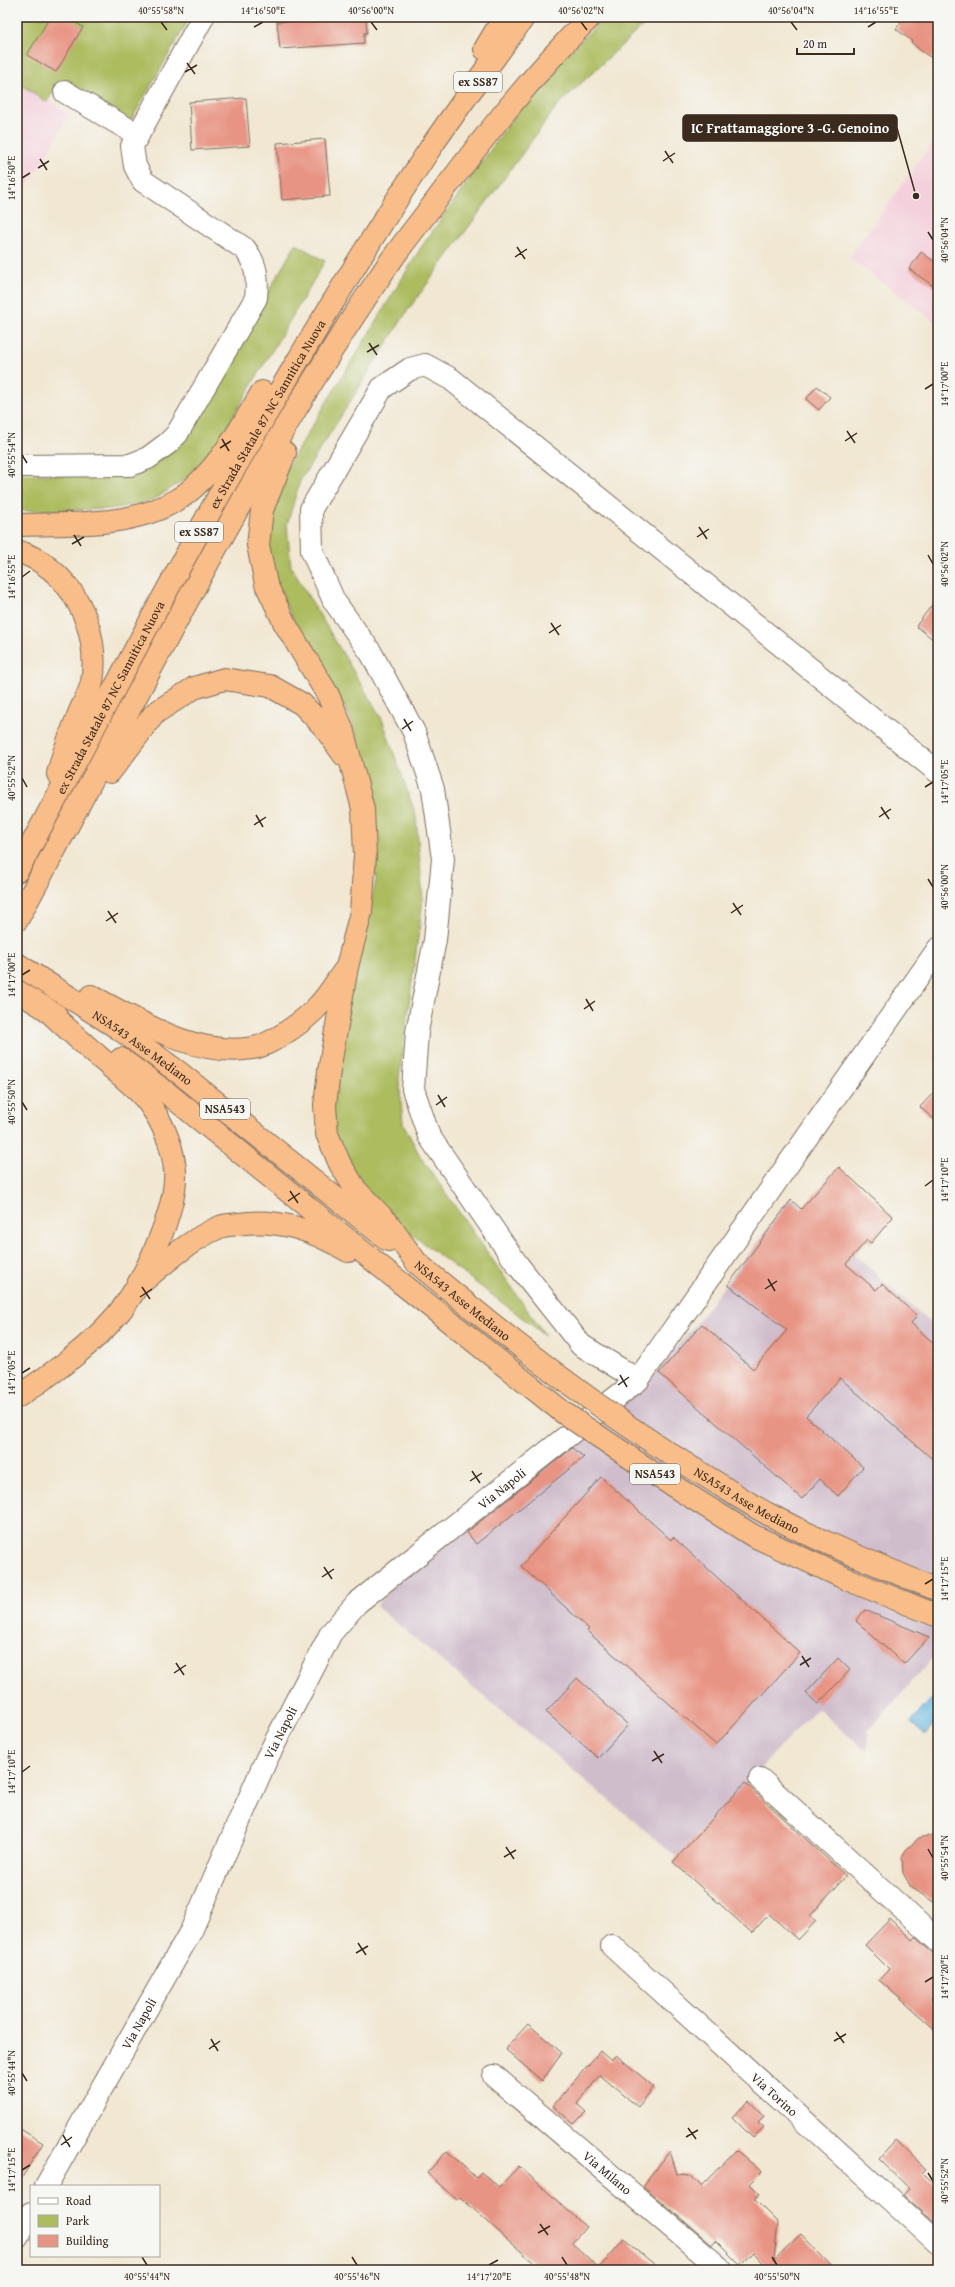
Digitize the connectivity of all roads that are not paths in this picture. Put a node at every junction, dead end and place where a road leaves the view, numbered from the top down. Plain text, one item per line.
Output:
1 (203, 17) edge
2 (504, 17) edge
3 (524, 17) edge
4 (590, 17) edge
5 (64, 92) dead end
6 (138, 135) junction
7 (432, 146) junction
8 (363, 254) junction
9 (314, 382) junction
10 (17, 466) edge
11 (17, 525) edge
12 (17, 552) edge
13 (353, 768) junction
14 (938, 772) edge
15 (46, 818) junction
16 (67, 829) junction
17 (17, 871) edge
18 (17, 920) edge
19 (938, 949) edge
20 (21, 966) edge
21 (347, 967) junction
22 (17, 991) edge
23 (44, 1007) junction
24 (417, 1263) junction
25 (401, 1283) junction
26 (140, 1284) junction
27 (638, 1380) junction
28 (17, 1397) edge
29 (938, 1590) edge
30 (938, 1616) edge
31 (760, 1779) dead end
32 (938, 1941) edge
33 (612, 1946) dead end
34 (494, 2076) dead end
35 (47, 2185) edge
36 (30, 2215) edge
37 (17, 2238) edge
38 (938, 2243) edge
39 (722, 2270) edge

1 - 6 street
2 - 7 highway
3 - 7 highway, ex Strada Statale 87 NC Sannitica Nuova / ex SS87
4 - 9 highway, ex Strada Statale 87 NC Sannitica Nuova / ex SS87
5 - 6 street
6 - 10 street
7 - 8 highway, ex Strada Statale 87 NC Sannitica Nuova / ex SS87
8 - 11 highway
8 - 15 highway, ex Strada Statale 87 NC Sannitica Nuova / ex SS87
9 - 13 highway
9 - 16 highway, ex Strada Statale 87 NC Sannitica Nuova / ex SS87
12 - 15 highway
13 - 16 highway
13 - 21 highway
14 - 27 street
15 - 17 highway, ex Strada Statale 87 NC Sannitica Nuova
16 - 18 highway, ex Strada Statale 87 NC Sannitica Nuova / ex SS87
19 - 27 street, Via Napoli
20 - 21 highway
20 - 24 highway, NSA543 Asse Mediano / NSA543
21 - 24 highway
22 - 23 highway, NSA543 Asse Mediano / NSA543
23 - 25 highway, NSA543 Asse Mediano / NSA543
23 - 26 highway
24 - 29 highway, NSA543 Asse Mediano / NSA543, bridge
25 - 26 highway
25 - 30 highway, NSA543 Asse Mediano / NSA543, bridge
26 - 28 highway
27 - 35 street, Via Napoli
31 - 32 street
33 - 38 street, Via Torino
34 - 39 street, Via Milano
36 - 37 street

